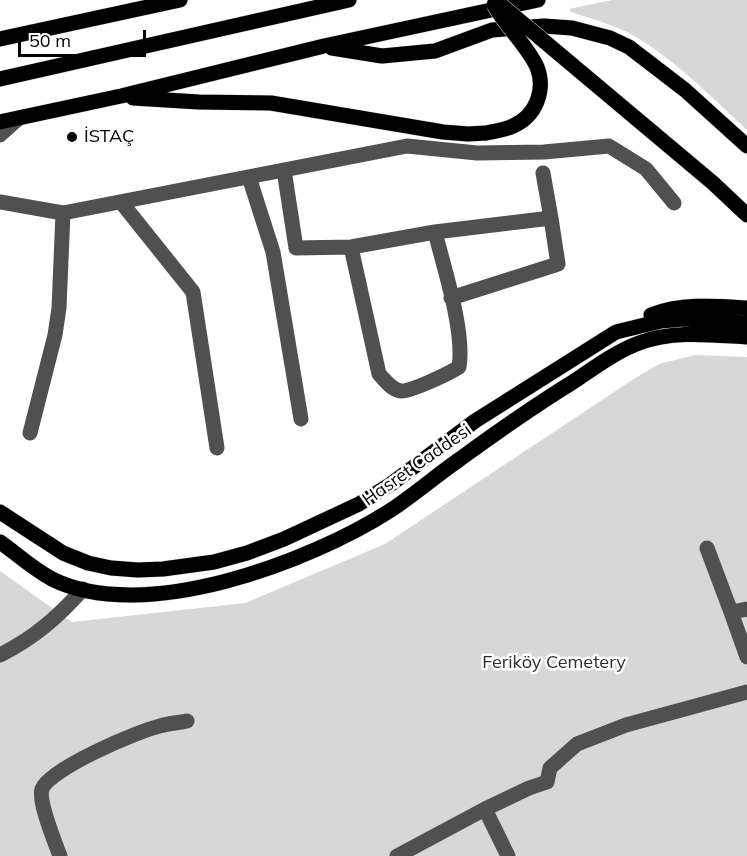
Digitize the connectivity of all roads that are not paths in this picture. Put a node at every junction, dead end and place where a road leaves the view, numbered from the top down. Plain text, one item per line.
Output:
1 (180, 0) edge
2 (349, 0) edge
3 (493, 0) edge
4 (538, 0) edge
5 (0, 39) edge
6 (324, 46) junction
7 (0, 80) edge
8 (121, 96) junction
9 (19, 118) junction
10 (0, 122) edge
11 (0, 135) edge
12 (747, 146) edge
13 (284, 170) junction
14 (543, 173) dead end
15 (249, 177) junction
16 (712, 183) junction
17 (0, 202) edge
18 (121, 202) junction
19 (674, 203) dead end
20 (747, 208) edge
21 (63, 213) junction
22 (747, 216) edge
23 (551, 218) junction
24 (435, 232) junction
25 (296, 248) junction
26 (351, 248) junction
27 (273, 252) junction
28 (452, 298) junction
29 (747, 308) edge
30 (747, 323) edge
31 (616, 332) junction
32 (747, 337) edge
33 (301, 419) dead end
34 (30, 433) dead end
35 (218, 448) dead end
36 (0, 513) edge
37 (0, 542) edge
38 (708, 548) dead end
39 (88, 563) junction
40 (83, 589) junction
41 (747, 609) edge
42 (731, 612) junction
43 (0, 655) edge
44 (747, 657) edge
45 (747, 692) edge
46 (187, 721) dead end
47 (485, 809) junction
48 (60, 856) edge
49 (397, 856) edge
50 (508, 856) edge

1 - 5 main road
2 - 7 main road
3 - 8 main road, bridge
3 - 16 main road, bridge
4 - 6 main road
6 - 8 main road
6 - 12 main road
8 - 9 main road
9 - 10 main road
9 - 11 lane
13 - 15 lane
13 - 19 lane
13 - 25 lane
14 - 23 lane
15 - 18 lane
15 - 27 lane
16 - 20 main road
16 - 22 main road
17 - 21 lane
18 - 21 lane
18 - 35 lane
21 - 34 lane
23 - 24 lane
23 - 28 lane
24 - 26 lane
24 - 28 lane
25 - 26 lane
25 - 27 lane
26 - 28 lane
27 - 33 lane
29 - 31 main road
30 - 31 main road, Hasret Caddesi
31 - 39 main road, Hasret Caddesi
32 - 40 main road, Hasret Caddesi
36 - 39 main road, Hasret Caddesi
37 - 40 main road, Hasret Caddesi
38 - 42 lane
39 - 40 main road
40 - 43 lane
41 - 42 lane
42 - 44 lane
45 - 47 lane
46 - 48 lane
47 - 49 lane
47 - 50 lane

